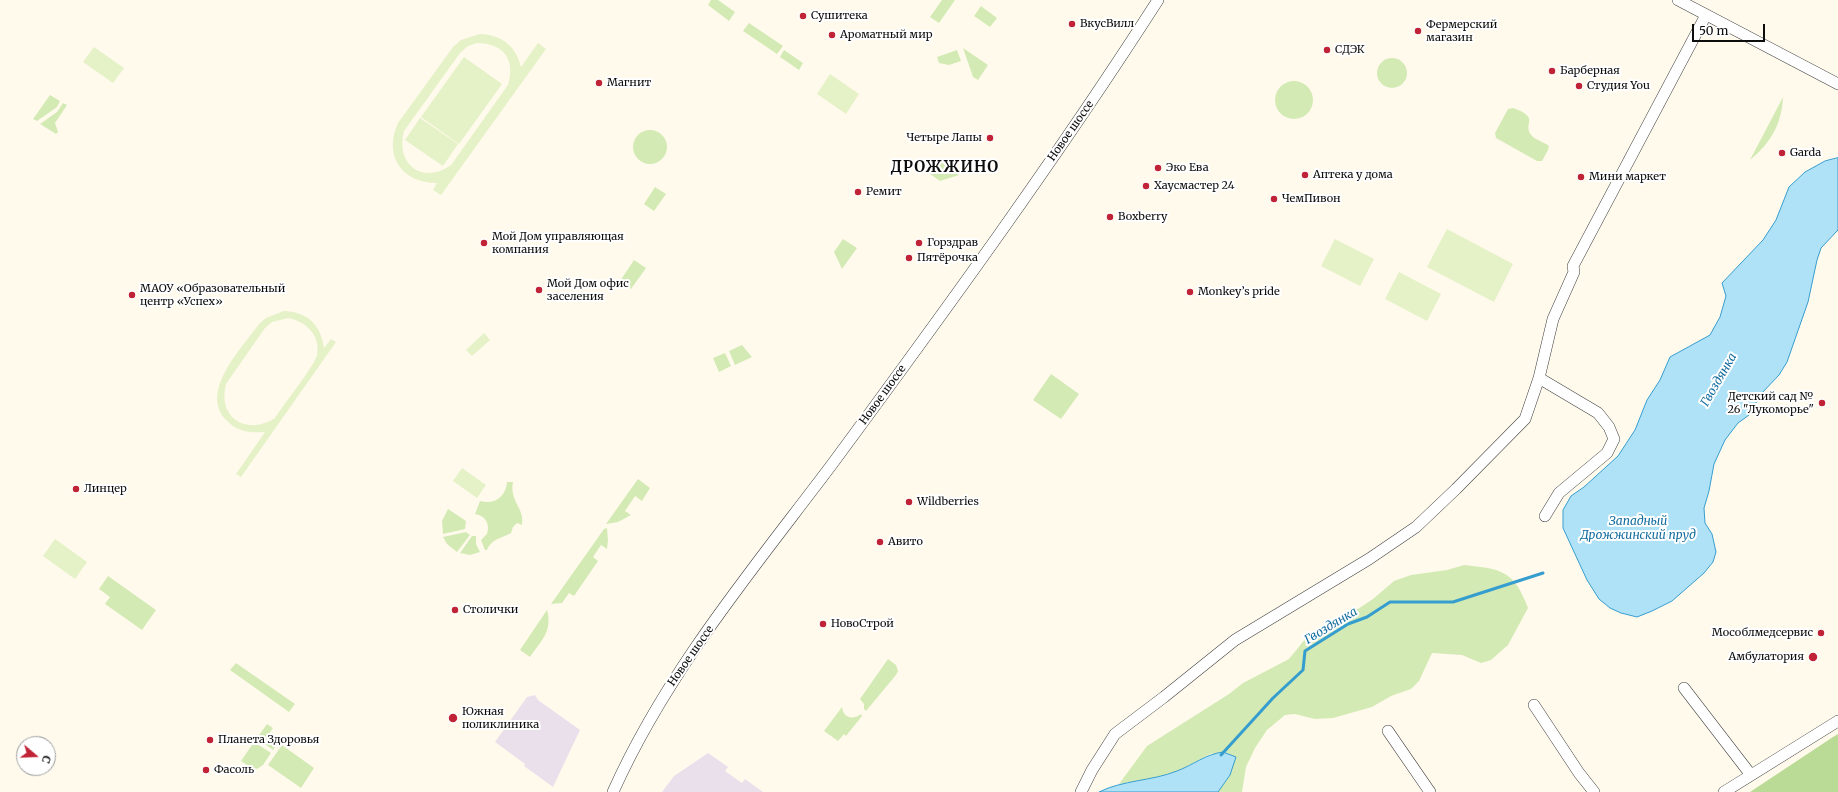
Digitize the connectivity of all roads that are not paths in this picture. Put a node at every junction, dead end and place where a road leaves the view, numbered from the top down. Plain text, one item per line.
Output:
1 (1158, 0) edge
2 (1678, 0) edge
3 (1706, 15) junction
4 (1838, 84) edge
5 (1539, 378) junction
6 (1545, 516) dead end
7 (1684, 688) dead end
8 (1534, 704) dead end
9 (1838, 721) edge
10 (1388, 731) dead end
11 (1751, 775) junction
12 (614, 792) edge
13 (1081, 792) edge
14 (1430, 792) edge
15 (1594, 792) edge
16 (1724, 792) edge

1 - 12 street, Новое шоссе
2 - 3 street
3 - 4 street
3 - 5 street
5 - 6 street
5 - 13 street
7 - 11 street
8 - 15 street
9 - 11 street
10 - 14 street
11 - 16 street

